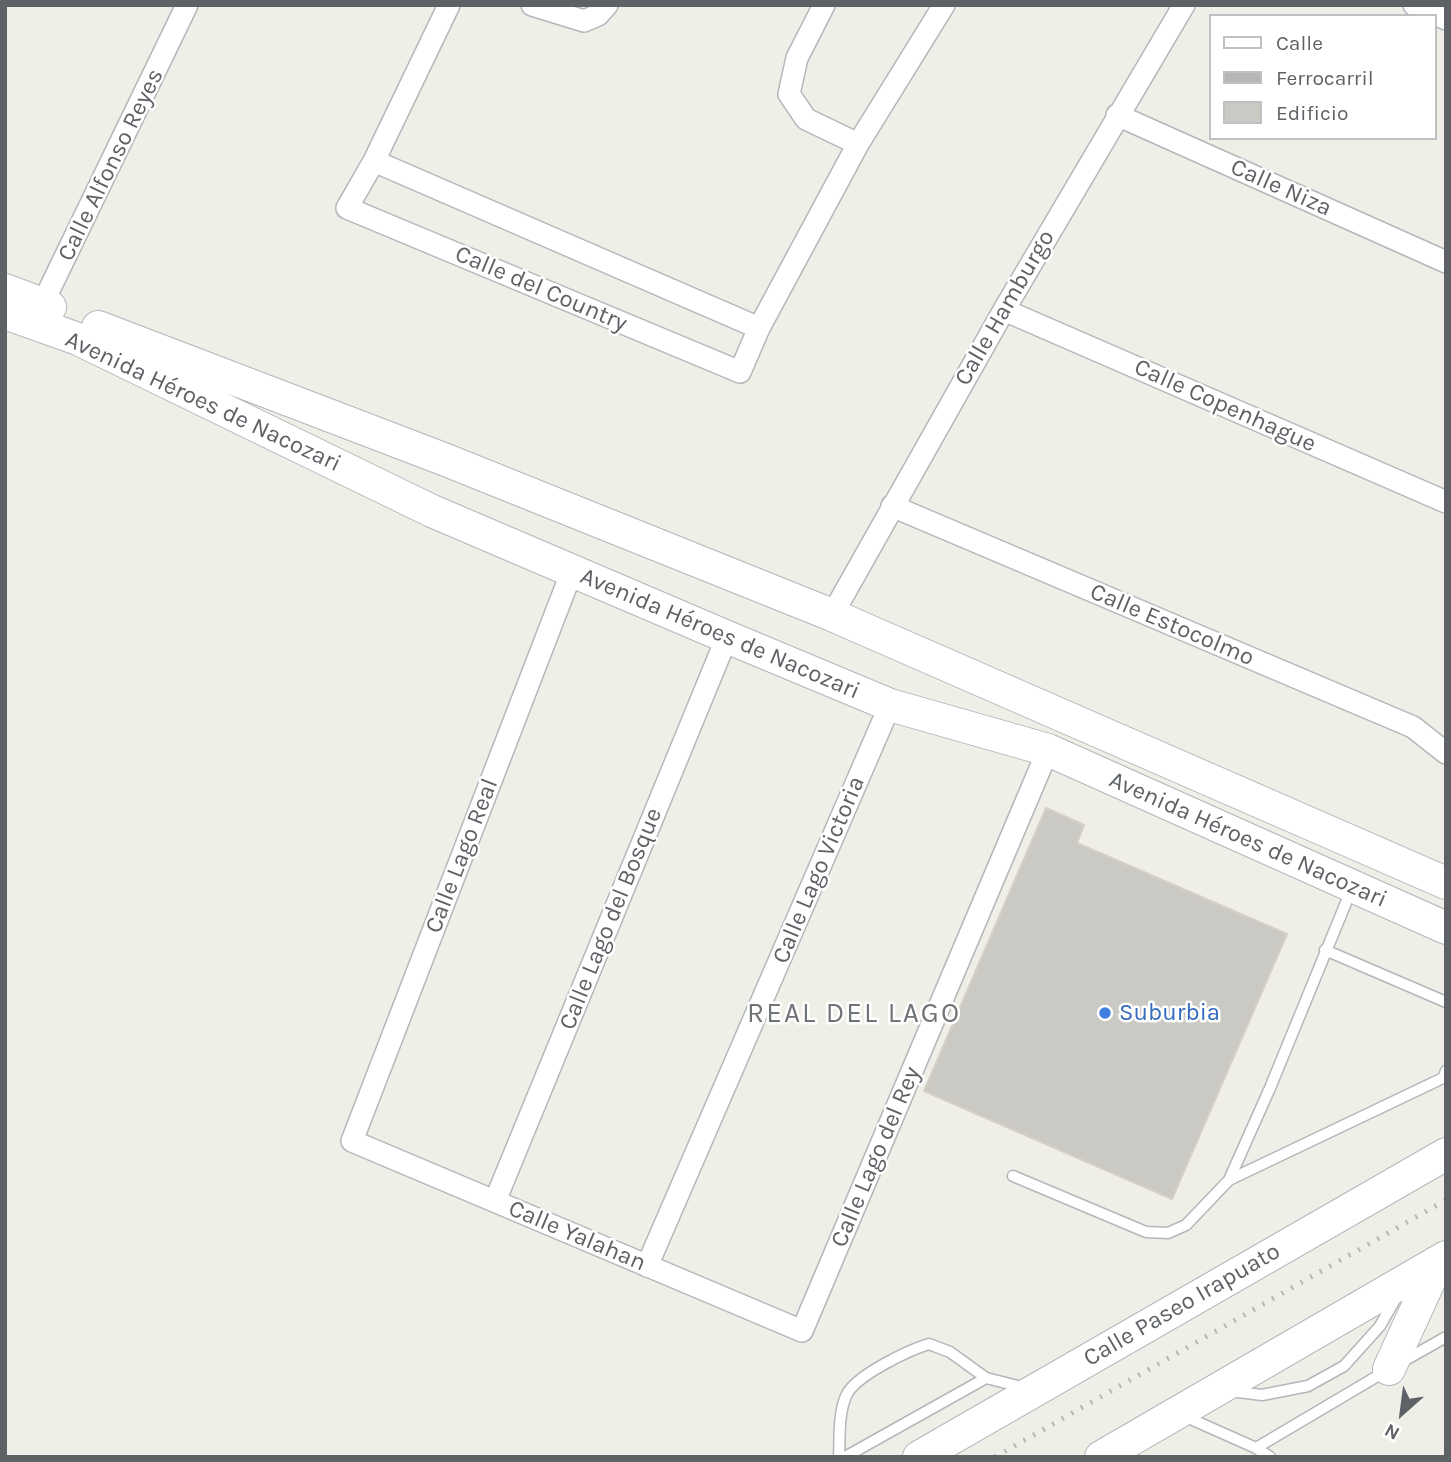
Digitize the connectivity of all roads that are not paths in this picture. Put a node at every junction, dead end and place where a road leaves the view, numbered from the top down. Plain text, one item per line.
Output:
1 (187, 5) edge
2 (449, 5) edge
3 (532, 5) edge
4 (607, 5) edge
5 (824, 5) edge
6 (944, 5) edge
7 (1184, 5) edge
8 (1413, 5) edge
9 (1434, 14) edge
10 (1117, 115) junction
11 (858, 144) junction
12 (374, 161) junction
13 (1446, 261) edge
14 (5, 290) edge
15 (1003, 310) junction
16 (27, 314) edge
17 (759, 328) junction
18 (1446, 502) edge
19 (891, 506) junction
20 (572, 570) junction
21 (832, 615) junction
22 (727, 637) junction
23 (890, 705) junction
24 (1048, 750) junction
25 (1446, 753) edge
26 (1446, 883) edge
27 (1352, 887) junction
28 (1446, 928) edge
29 (1325, 950) junction
30 (1446, 1002) edge
31 (1446, 1071) edge
32 (352, 1141) joint
33 (1446, 1154) edge
34 (1013, 1176) dead end
35 (1229, 1180) junction
36 (495, 1201) junction
37 (1442, 1260) edge
38 (647, 1266) junction
39 (1406, 1280) junction
40 (802, 1331) joint
41 (1446, 1337) edge
42 (1390, 1369) junction
43 (986, 1378) junction
44 (1217, 1389) junction
45 (1035, 1390) junction
46 (1177, 1413) junction
47 (1259, 1452) edge
48 (839, 1457) edge
49 (845, 1457) edge
50 (919, 1457) edge
51 (1101, 1457) edge
52 (1270, 1457) edge

1 - 16 street, Calle Alfonso Reyes
2 - 12 street, Calle del Country
3 - 4 street
5 - 11 street
6 - 11 street, Calle del Country
7 - 10 street, Calle Hamburgo
8 - 9 street
10 - 13 street, Calle Niza
10 - 15 street, Calle Hamburgo
11 - 17 street, Calle del Country
12 - 17 street, Calle del Country
12 - 17 street, Calle del Country
14 - 16 main road, Avenida Héroes de Nacozari
15 - 18 street, Calle Copenhague
15 - 19 street, Calle Hamburgo
16 - 20 main road, Avenida Héroes de Nacozari
16 - 21 main road, Avenida Héroes de Nacozari
19 - 21 street, Calle Hamburgo
19 - 25 street, Calle Estocolmo
20 - 22 main road, Avenida Héroes de Nacozari
20 - 32 street, Calle Lago Real
21 - 26 main road, Avenida Héroes de Nacozari
22 - 23 main road, Avenida Héroes de Nacozari
22 - 36 street, Calle Lago del Bosque
23 - 24 main road, Avenida Héroes de Nacozari
23 - 38 street, Calle Lago Victoria
24 - 27 main road, Avenida Héroes de Nacozari
24 - 40 street, Calle Lago del Rey
27 - 28 main road, Avenida Héroes de Nacozari
27 - 29 lane
29 - 30 lane
29 - 35 lane
31 - 35 lane
32 - 36 street, Calle Yalahan
33 - 45 main road, Calle Paseo Irapuato
34 - 35 lane
36 - 38 street, Calle Yalahan
37 - 39 main road
37 - 42 main road
38 - 40 street, Calle Yalahan
39 - 44 main road
39 - 44 lane
41 - 42 lane
42 - 47 lane
43 - 45 lane
43 - 48 lane
43 - 49 lane
44 - 46 main road
45 - 50 main road, Calle Paseo Irapuato
46 - 47 lane
46 - 51 main road
47 - 52 lane

